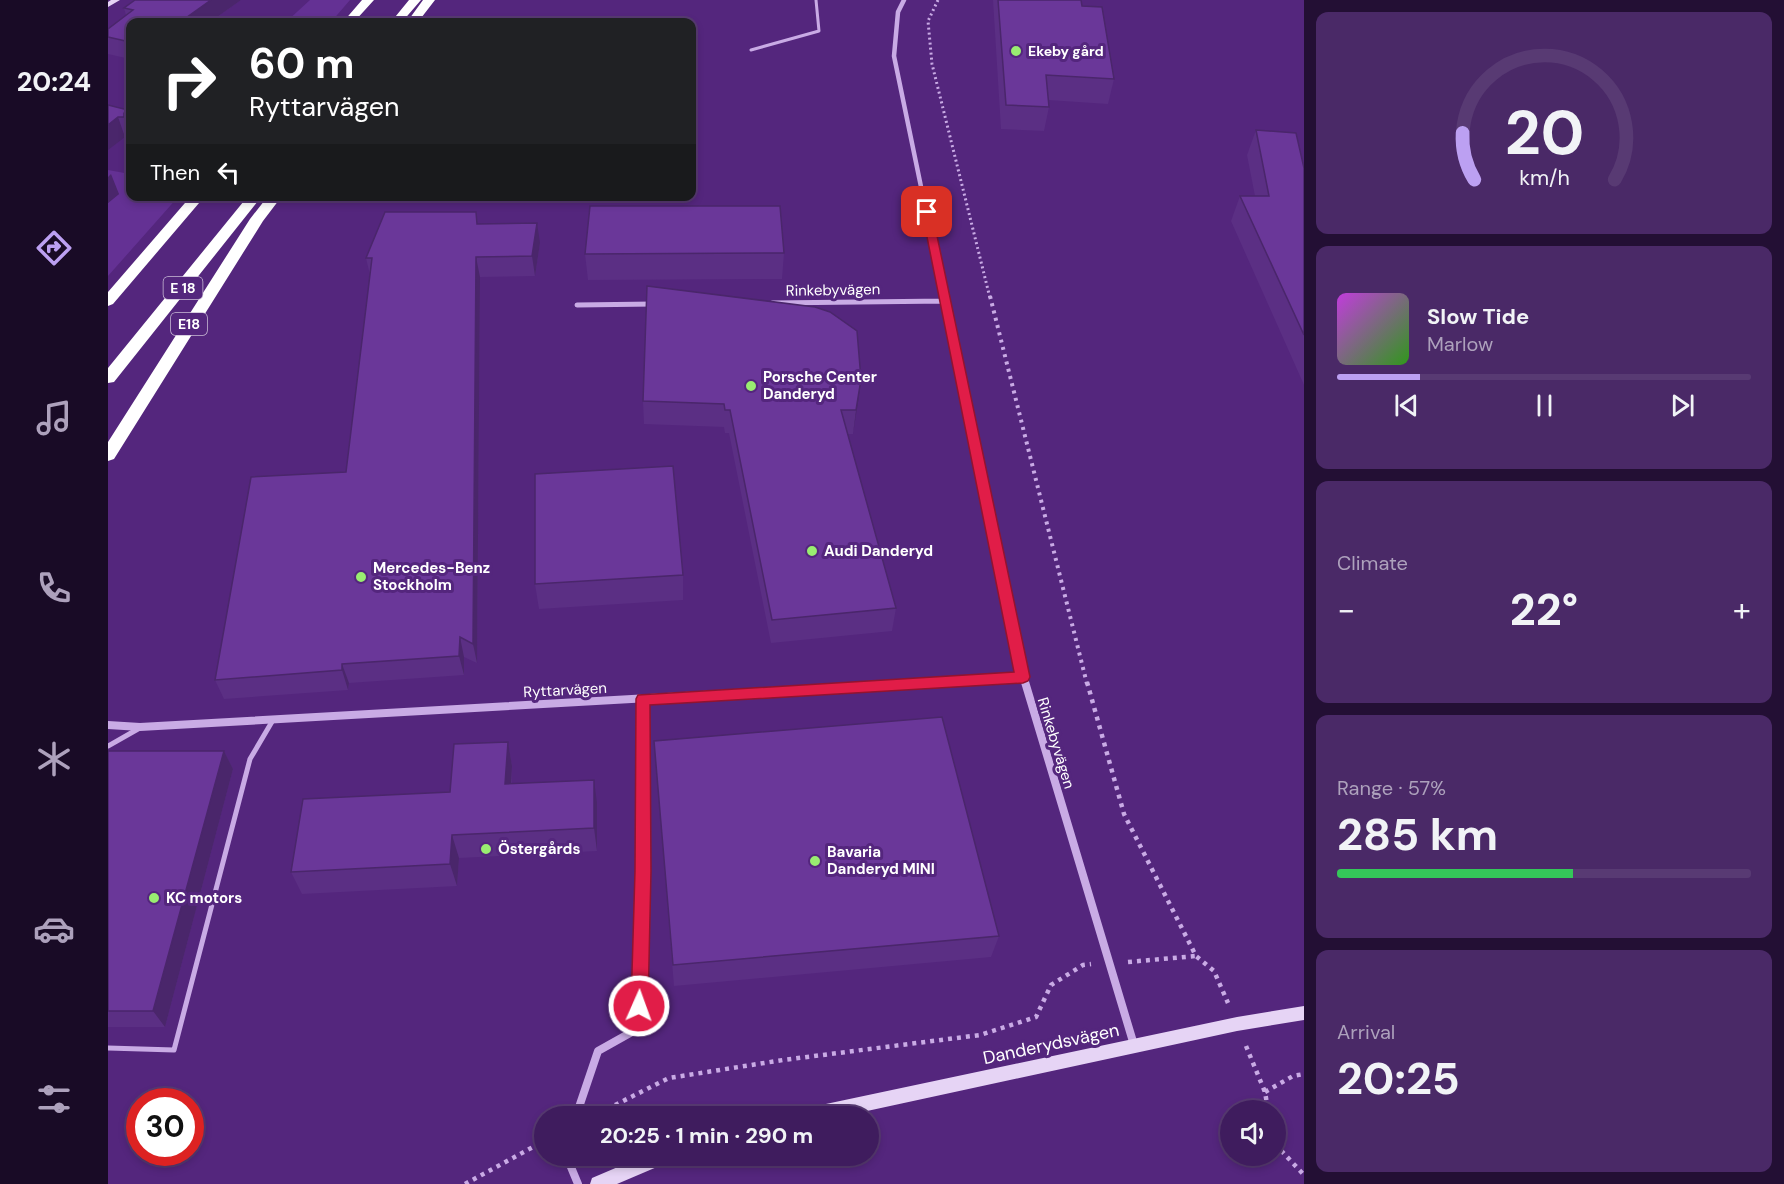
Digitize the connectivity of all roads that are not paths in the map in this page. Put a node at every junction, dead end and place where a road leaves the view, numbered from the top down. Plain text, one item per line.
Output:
1 (116, 0) edge
2 (368, 0) edge
3 (415, 0) edge
4 (429, 0) edge
5 (816, 0) edge
6 (904, 0) edge
7 (108, 5) edge
8 (352, 18) edge
9 (399, 18) edge
10 (415, 18) edge
11 (752, 50) dead end
12 (194, 201) edge
13 (252, 201) edge
14 (272, 201) edge
15 (108, 301) edge
16 (946, 301) junction
17 (767, 303) edge
18 (660, 304) edge
19 (577, 305) dead end
20 (108, 378) edge
21 (108, 455) edge
22 (1023, 677) junction
23 (643, 699) junction
24 (274, 720) junction
25 (108, 725) edge
26 (140, 728) junction
27 (108, 746) edge
28 (1304, 1012) edge
29 (1134, 1046) junction
30 (108, 1048) edge
31 (579, 1106) edge
32 (854, 1106) edge
33 (571, 1166) edge
34 (640, 1166) edge
35 (578, 1184) edge
36 (598, 1184) edge

1 - 7 street
2 - 8 highway
3 - 9 highway
4 - 10 highway
5 - 11 lane
6 - 16 street, Rinkebyvägen
12 - 15 highway
13 - 20 highway, E 18
14 - 21 highway, E18
16 - 17 street, Rinkebyvägen
16 - 22 street, Rinkebyvägen
18 - 19 street
22 - 23 street, Ryttarvägen
22 - 29 street, Rinkebyvägen
23 - 24 street, Ryttarvägen
23 - 31 street
24 - 26 street, Ryttarvägen
24 - 30 lane
25 - 26 street, Ryttarvägen
26 - 27 lane
28 - 29 street, Danderydsvägen
29 - 32 street, Danderydsvägen
33 - 35 street
34 - 36 street

